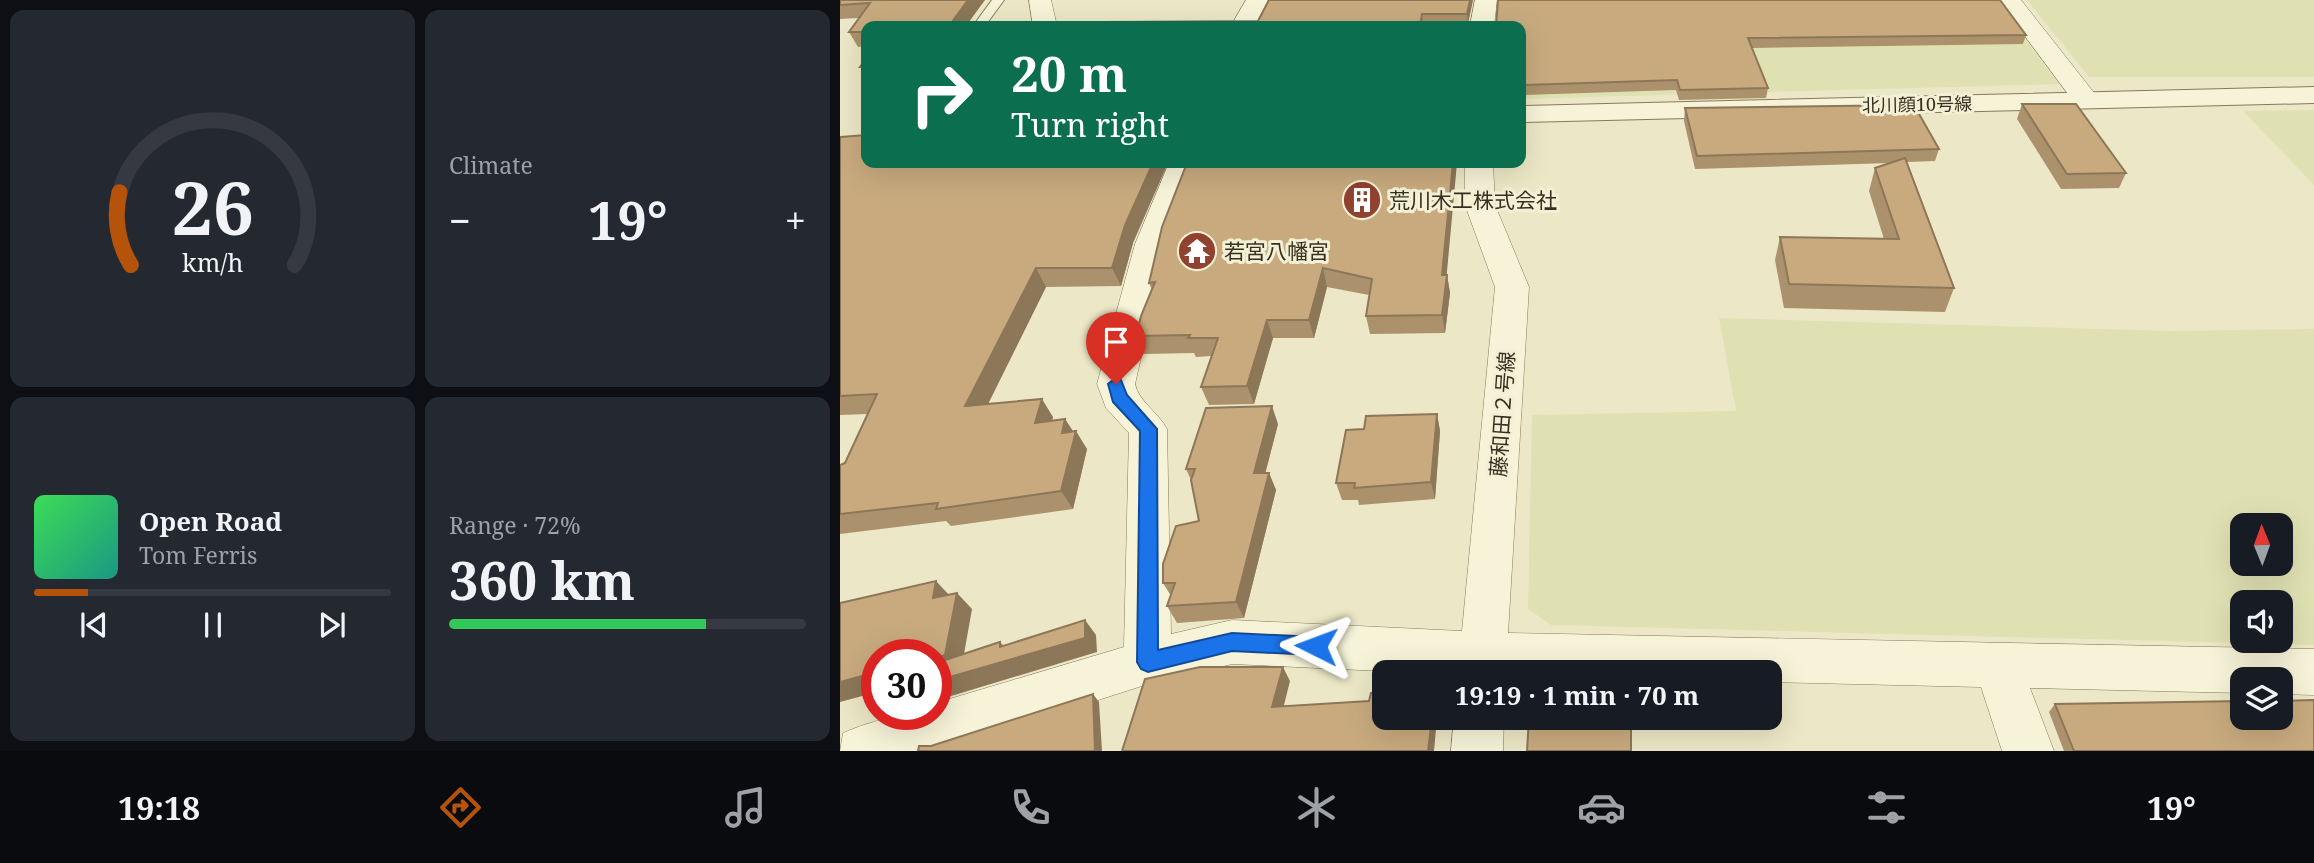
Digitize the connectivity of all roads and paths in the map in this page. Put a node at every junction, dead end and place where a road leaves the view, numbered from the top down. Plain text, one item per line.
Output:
1 (998, 0) edge
2 (1040, 0) edge
3 (1257, 0) edge
4 (1486, 0) edge
5 (2009, 0) edge
6 (983, 21) edge
7 (1044, 21) edge
8 (1246, 21) edge
9 (1483, 21) edge
10 (2314, 95) edge
11 (2086, 100) junction
12 (1526, 114) edge
13 (1181, 168) edge
14 (1479, 168) edge
15 (1447, 660) edge
16 (1483, 660) edge
17 (1148, 662) junction
18 (1782, 664) edge
19 (1997, 665) junction
20 (2314, 672) edge
21 (1478, 730) edge
22 (861, 751) edge
23 (1477, 751) edge
24 (2028, 751) edge

1 - 6 lane
2 - 7 street
3 - 8 street
4 - 9 street
5 - 11 street
10 - 11 street, 北川顔10号線
11 - 12 street, 北川顔10号線
13 - 17 street
14 - 16 street, 藤和田２号線
15 - 17 street
17 - 22 street
18 - 19 street
19 - 20 street
19 - 24 street
21 - 23 street

